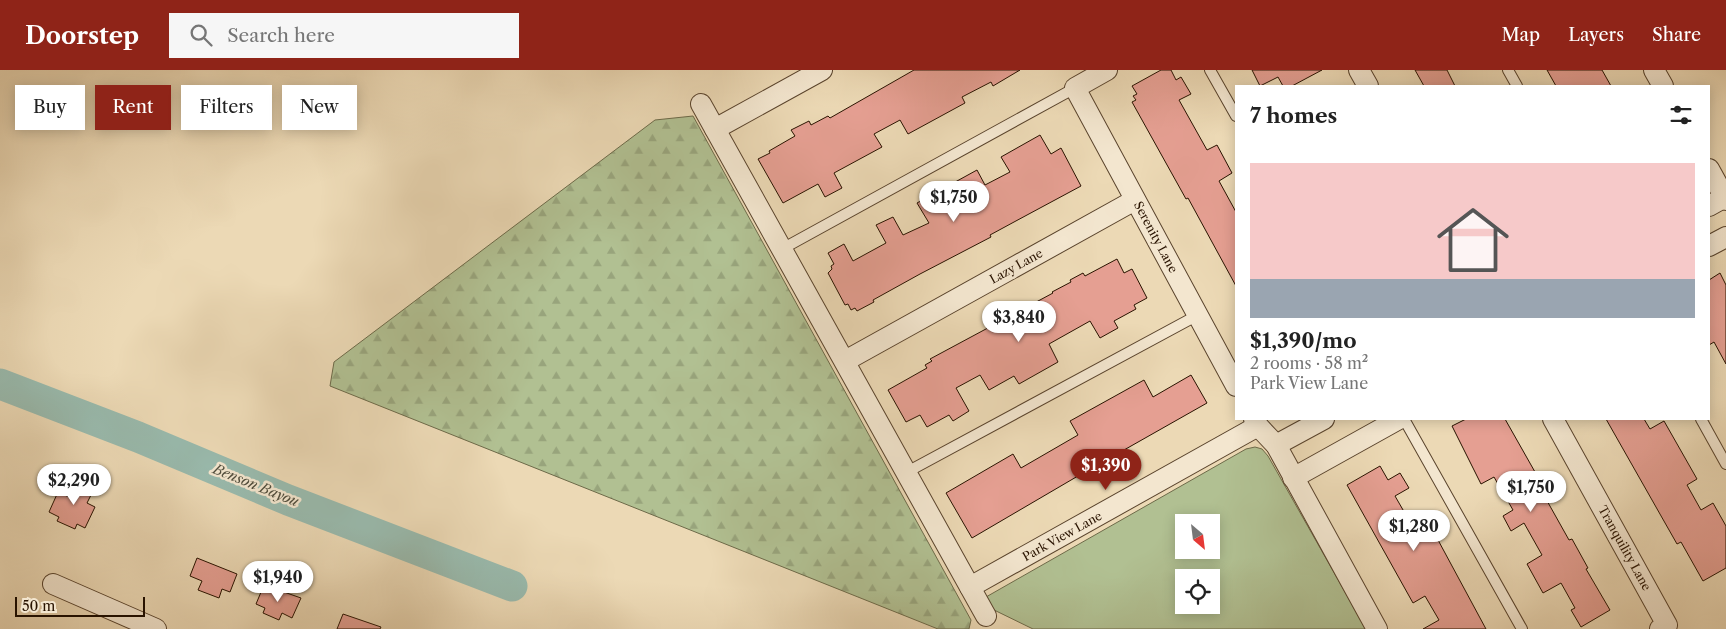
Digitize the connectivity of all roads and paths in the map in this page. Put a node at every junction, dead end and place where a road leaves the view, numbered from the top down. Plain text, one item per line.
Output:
1 (822, 70) edge
2 (1107, 70) edge
3 (1210, 70) edge
4 (1359, 70) edge
5 (1508, 70) edge
6 (1654, 70) edge
7 (1367, 85) edge
8 (1516, 85) edge
9 (1662, 85) edge
10 (1075, 88) junction
11 (701, 104) dead end
12 (1235, 114) edge
13 (715, 129) junction
14 (1710, 172) edge
15 (1135, 200) junction
16 (1720, 201) edge
17 (1726, 237) edge
18 (1710, 245) edge
19 (782, 249) junction
20 (1198, 315) junction
21 (845, 361) junction
22 (1235, 384) edge
23 (1322, 420) edge
24 (1397, 420) edge
25 (1405, 420) edge
26 (1554, 420) edge
27 (1702, 420) edge
28 (1256, 422) edge
29 (1276, 444) junction
30 (1726, 464) edge
31 (907, 472) junction
32 (1293, 478) junction
33 (53, 584) dead end
34 (970, 587) junction
35 (986, 616) dead end
36 (1664, 627) edge
37 (156, 629) edge
38 (1377, 629) edge
39 (1522, 629) edge

1 - 13 street
2 - 10 street
3 - 12 lane
4 - 7 street
5 - 8 lane
6 - 9 street
10 - 15 street, Serenity Lane
10 - 19 lane
11 - 13 street
13 - 19 street
14 - 16 street
15 - 20 street, Serenity Lane
15 - 21 street, Lazy Lane
17 - 18 street
19 - 21 street
20 - 22 street, Serenity Lane
20 - 31 lane
21 - 31 street
23 - 29 street
24 - 32 street
25 - 39 lane
26 - 36 street, Tranquility Lane
27 - 30 lane
28 - 29 street
28 - 34 street, Park View Lane
29 - 32 street
31 - 34 street
32 - 38 street
33 - 37 street
34 - 35 street

